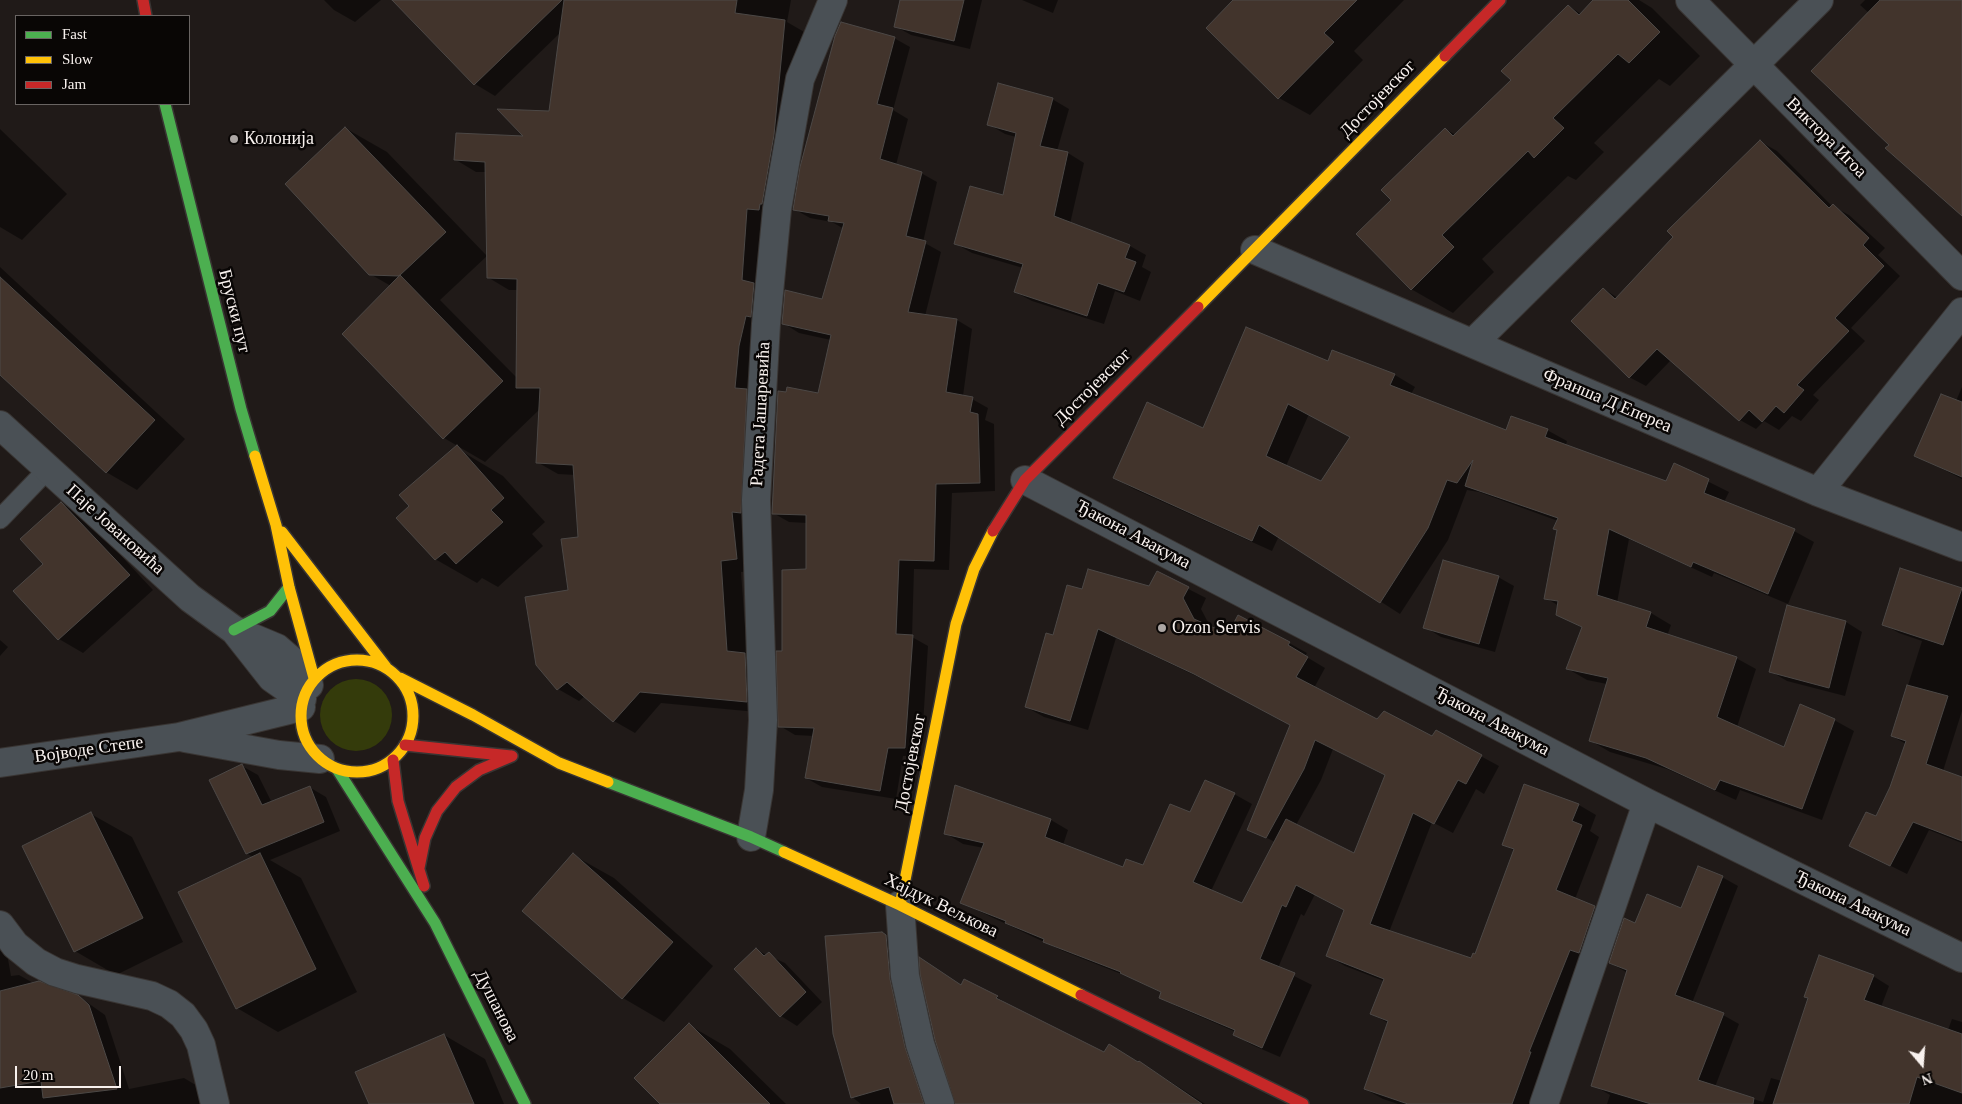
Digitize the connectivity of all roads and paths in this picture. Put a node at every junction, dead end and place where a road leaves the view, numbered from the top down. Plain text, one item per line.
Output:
1 (143, 0) edge
2 (833, 0) edge
3 (1500, 0) edge
4 (1690, 0) edge
5 (1819, 0) edge
6 (146, 15) edge
7 (1754, 65) junction
8 (165, 105) edge
9 (1255, 250) junction
10 (1962, 276) edge
11 (1962, 312) edge
12 (1473, 343) junction
13 (0, 425) edge
14 (48, 469) junction
15 (1025, 480) junction
16 (1818, 492) junction
17 (0, 519) edge
18 (276, 525) junction
19 (1962, 547) edge
20 (289, 587) junction
21 (234, 630) junction
22 (386, 667) junction
23 (400, 678) junction
24 (307, 692) junction
25 (179, 737) junction
26 (405, 745) junction
27 (520, 757) junction
28 (393, 760) junction
29 (554, 761) junction
30 (0, 762) edge
31 (329, 764) junction
32 (1647, 803) junction
33 (751, 837) junction
34 (419, 868) junction
35 (900, 905) junction
36 (435, 923) junction
37 (0, 925) edge
38 (1962, 958) edge
39 (215, 1104) edge
40 (525, 1104) edge
41 (940, 1104) edge
42 (1303, 1104) edge
43 (1544, 1104) edge

1 - 6 street
2 - 33 street, Радета Јашаревића
3 - 9 street, Достојевског
4 - 7 street, Виктора Игоа
5 - 7 street
7 - 10 street, Виктора Игоа
7 - 12 street
8 - 18 street, Бруски пут
9 - 12 street, Франша Д Епереа
9 - 15 street, Достојевског
11 - 16 street
12 - 16 street, Франша Д Епереа
13 - 14 street, Паје Јовановића
14 - 17 lane
14 - 21 street, Паје Јовановића
15 - 32 street, Ђакона Авакума
15 - 35 street, Достојевског
16 - 19 street, Франша Д Епереа
18 - 20 street, Бруски пут
18 - 22 street, Бруски пут
20 - 21 street
20 - 24 street, Бруски пут
21 - 24 street, Паје Јовановића
22 - 23 street
22 - 24 street
23 - 26 street
23 - 29 street
24 - 25 street, Војводе Степе
24 - 31 street
25 - 30 street, Војводе Степе
25 - 31 street, Војводе Степе
26 - 27 street
26 - 28 street
27 - 29 street
27 - 34 street
28 - 31 street
28 - 34 street, Душанова
29 - 33 street, Хајдук Вељкова
31 - 36 street, Душанова
32 - 38 street, Ђакона Авакума
32 - 43 street
33 - 35 street, Хајдук Вељкова
34 - 36 street, Душанова
35 - 41 street
35 - 42 street, Хајдук Вељкова
36 - 40 street, Душанова
37 - 39 street

